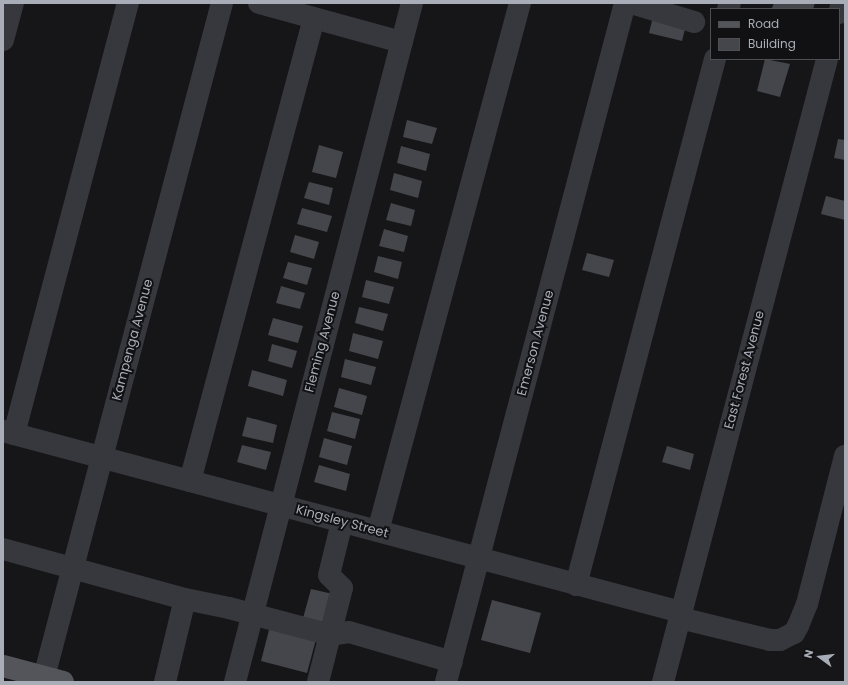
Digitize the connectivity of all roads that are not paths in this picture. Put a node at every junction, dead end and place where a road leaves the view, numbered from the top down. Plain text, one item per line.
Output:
1 (13, 3) edge
2 (128, 3) edge
3 (222, 3) edge
4 (259, 3) edge
5 (412, 3) edge
6 (520, 3) edge
7 (625, 3) edge
8 (631, 3) edge
9 (314, 18) junction
10 (694, 22) dead end
11 (3, 40) edge
12 (402, 42) junction
13 (715, 60) edge
14 (827, 60) edge
15 (8, 433) edge
16 (845, 456) edge
17 (102, 458) junction
18 (190, 481) junction
19 (281, 505) junction
20 (342, 522) junction
21 (378, 532) junction
22 (3, 549) edge
23 (479, 559) junction
24 (72, 567) junction
25 (576, 585) junction
26 (185, 598) junction
27 (253, 615) junction
28 (680, 615) junction
29 (331, 635) junction
30 (3, 666) edge
31 (449, 672) edge
32 (53, 679) edge
33 (165, 682) edge
34 (236, 682) edge
35 (318, 682) edge
36 (663, 682) edge

1 - 11 street
2 - 15 street
3 - 17 street, Kampenga Avenue
4 - 9 street
5 - 12 street, Fleming Avenue
6 - 21 street
7 - 23 street, Emerson Avenue
8 - 10 street
9 - 12 street
9 - 18 street
12 - 19 street, Fleming Avenue
13 - 25 street
14 - 28 street, East Forest Avenue
15 - 17 street, Kingsley Street
16 - 28 street, Kingsley Street
17 - 18 street, Kingsley Street
17 - 24 street, Kampenga Avenue
18 - 19 street, Kingsley Street
19 - 20 street, Kingsley Street
19 - 27 street, Fleming Avenue
20 - 21 street, Kingsley Street
20 - 29 street
21 - 23 street, Kingsley Street
22 - 24 street
23 - 25 street, Kingsley Street
23 - 31 street, Emerson Avenue
24 - 26 street
24 - 32 street, Kampenga Avenue
25 - 28 street, Kingsley Street
26 - 27 street
26 - 33 street
27 - 29 street
27 - 34 street, Fleming Avenue
28 - 36 street, East Forest Avenue
29 - 31 street
29 - 35 street
30 - 32 main road

